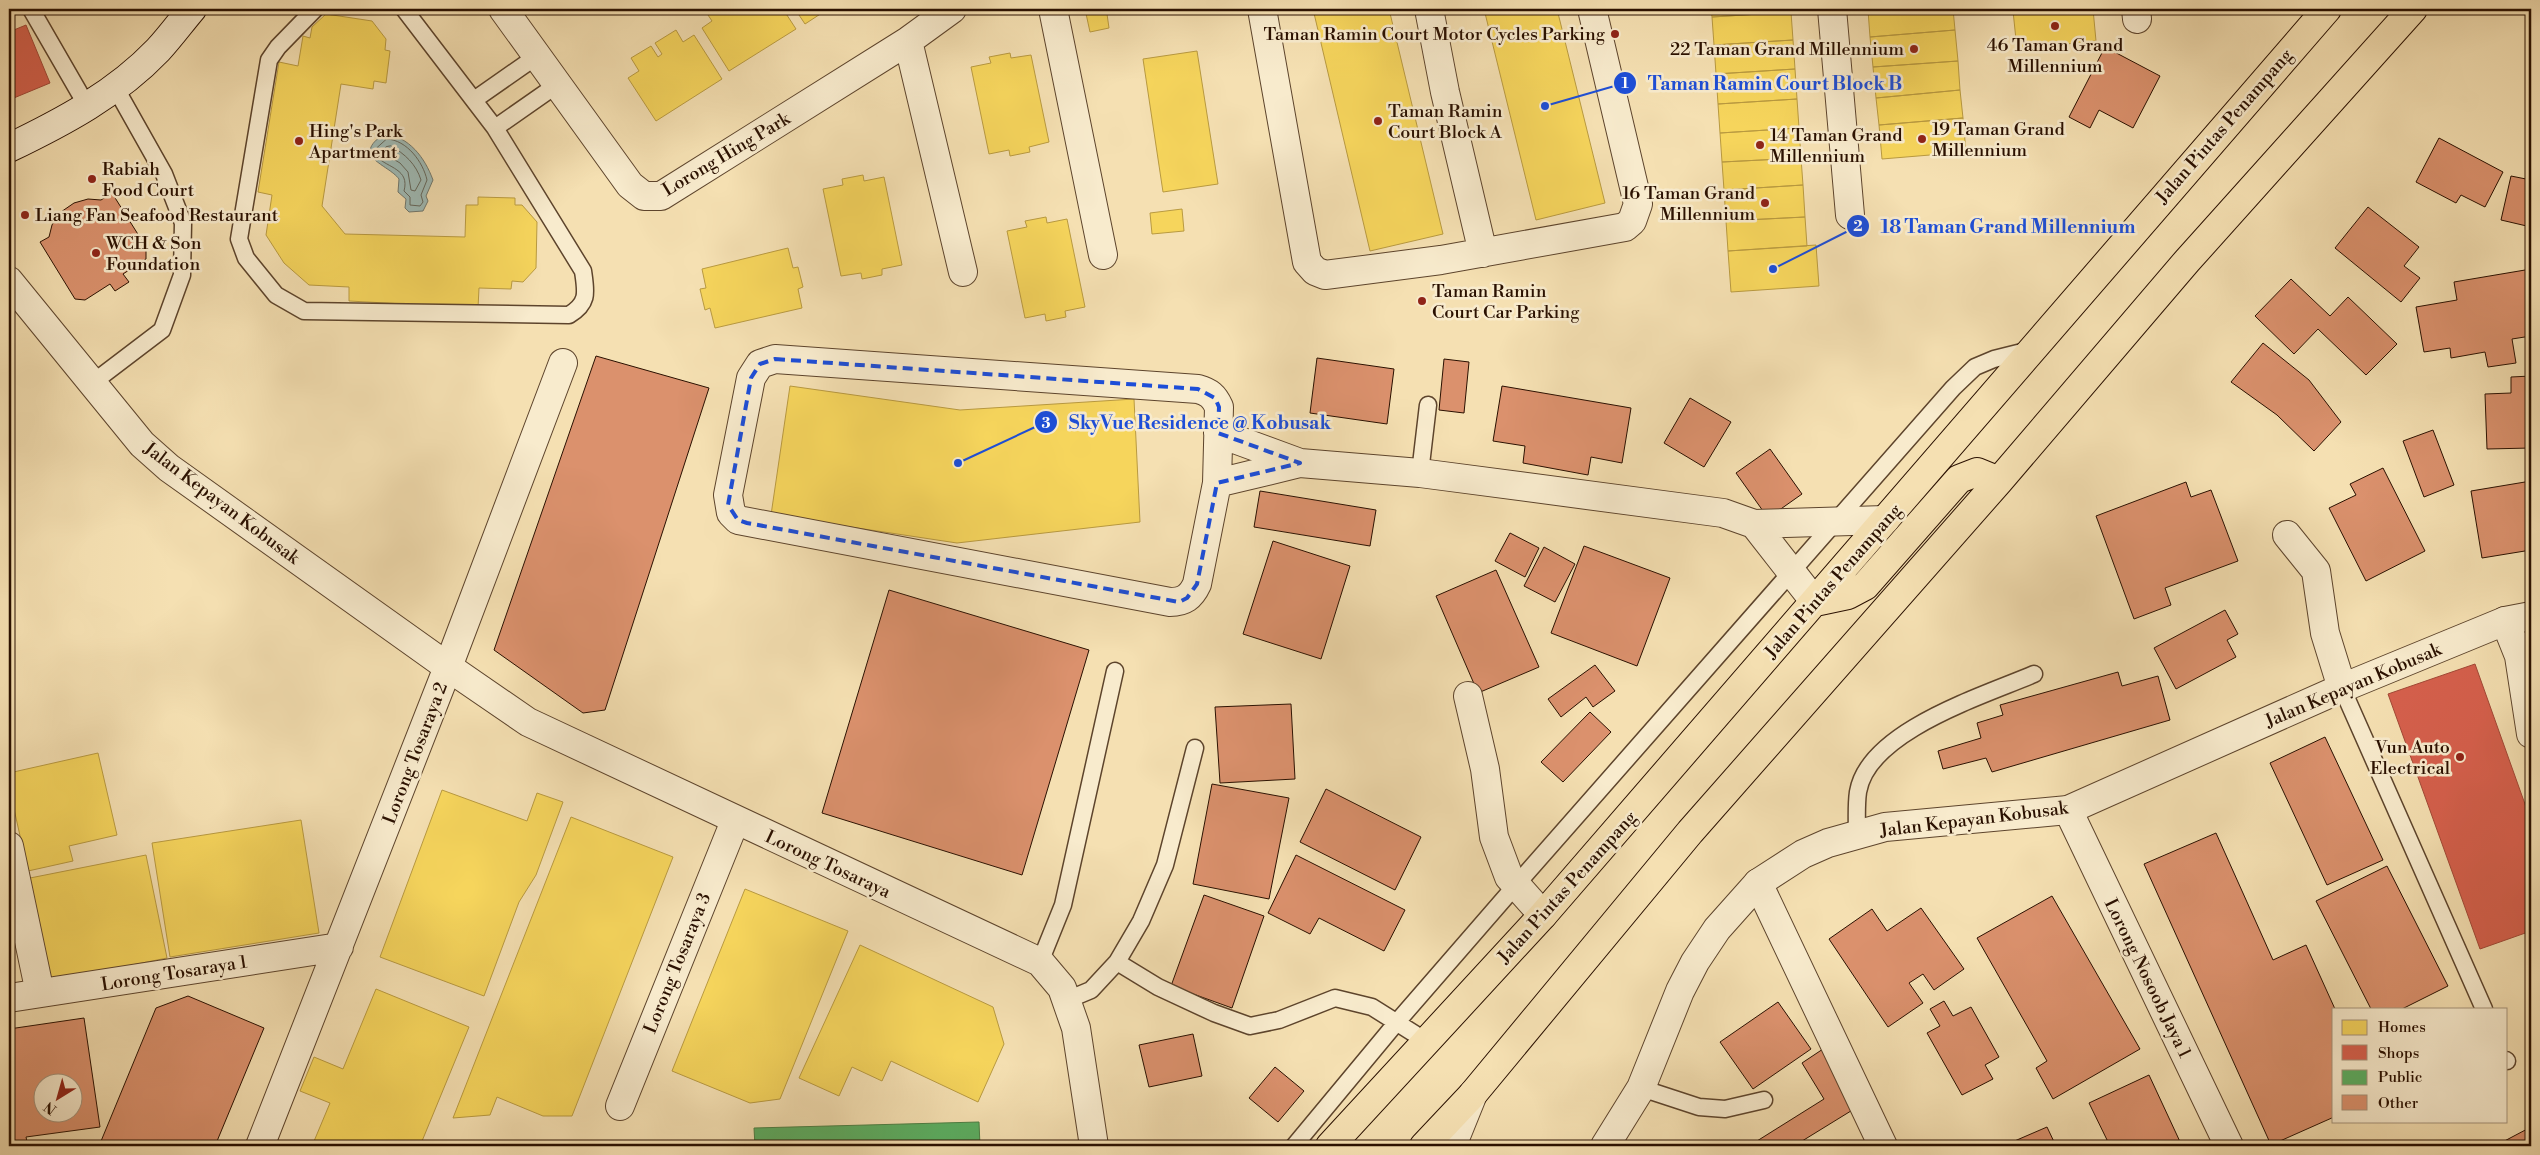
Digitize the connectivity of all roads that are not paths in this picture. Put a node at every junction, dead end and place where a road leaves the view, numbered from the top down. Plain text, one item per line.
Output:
1 (31, 9) edge
2 (192, 9) edge
3 (315, 9) edge
4 (404, 9) edge
5 (503, 9) edge
6 (952, 9) edge
7 (1053, 9) edge
8 (1262, 9) edge
9 (1429, 9) edge
10 (1592, 9) edge
11 (1832, 9) edge
12 (2326, 9) edge
13 (2414, 9) edge
14 (908, 41) junction
15 (537, 56) junction
16 (558, 84) junction
17 (115, 88) junction
18 (474, 100) junction
19 (87, 106) junction
20 (495, 128) junction
21 (9, 148) edge
22 (1850, 215) dead end
23 (1483, 254) junction
24 (1103, 255) dead end
25 (963, 272) dead end
26 (9, 281) edge
27 (2030, 350) junction
28 (563, 363) dead end
29 (91, 384) junction
30 (1428, 405) dead end
31 (1218, 433) junction
32 (1300, 463) junction
33 (1420, 473) junction
34 (1999, 481) junction
35 (1217, 483) junction
36 (1885, 520) junction
37 (1834, 522) junction
38 (1754, 524) junction
39 (2287, 535) dead end
40 (1792, 572) junction
41 (1815, 602) junction
42 (2531, 616) edge
43 (2505, 622) junction
44 (448, 667) junction
45 (1115, 671) dead end
46 (2034, 674) dead end
47 (2342, 688) junction
48 (1468, 696) dead end
49 (2531, 734) edge
50 (1195, 748) dead end
51 (2068, 810) junction
52 (735, 821) junction
53 (1857, 835) junction
54 (9, 846) edge
55 (1758, 883) junction
56 (1516, 885) junction
57 (1543, 915) junction
58 (339, 947) junction
59 (1040, 962) junction
60 (1117, 962) junction
61 (40, 993) junction
62 (9, 998) edge
63 (1067, 1000) junction
64 (2484, 1008) edge
65 (1397, 1022) junction
66 (1426, 1041) junction
67 (1641, 1088) junction
68 (1473, 1094) junction
69 (1764, 1100) dead end
70 (620, 1106) dead end
71 (261, 1143) edge
72 (1094, 1146) edge
73 (1294, 1146) edge
74 (1330, 1146) edge
75 (1424, 1146) edge
76 (1452, 1146) edge
77 (1605, 1146) edge
78 (1884, 1146) edge
79 (2229, 1146) edge

1 - 19 lane
2 - 17 street
3 - 20 lane
4 - 18 lane
5 - 15 street, Lorong Hing Park
6 - 14 street, Lorong Hing Park
7 - 24 street
8 - 23 street
9 - 23 street
10 - 23 street
11 - 22 street
12 - 27 main road, Jalan Pintas Penampang
13 - 34 main road
14 - 16 street, Lorong Hing Park
14 - 25 street
15 - 16 street, Lorong Hing Park
15 - 18 lane
16 - 20 lane
17 - 19 street
17 - 29 lane
18 - 20 lane
19 - 21 street
26 - 29 street, Jalan Kepayan Kobusak
27 - 36 main road, Jalan Pintas Penampang
27 - 37 lane
28 - 44 street, Lorong Tosaraya 2
29 - 44 street, Jalan Kepayan Kobusak
30 - 33 lane
31 - 32 street
31 - 35 street
31 - 35 street
32 - 33 street
32 - 35 street
33 - 38 street
34 - 41 main road
34 - 68 main road
36 - 37 street
36 - 41 main road, Jalan Pintas Penampang
37 - 38 street
37 - 40 lane
38 - 40 street
39 - 47 street
40 - 41 street
40 - 56 lane
41 - 57 main road, Jalan Pintas Penampang
42 - 43 street, Jalan Kepayan Kobusak
43 - 47 street, Jalan Kepayan Kobusak
43 - 49 street
44 - 52 street, Lorong Tosaraya
44 - 58 street, Lorong Tosaraya 2
45 - 59 lane
46 - 53 lane
47 - 51 street, Jalan Kepayan Kobusak
47 - 64 lane
48 - 56 street
50 - 60 lane
51 - 53 street, Jalan Kepayan Kobusak
51 - 79 street, Lorong Nosoob Jaya 1
52 - 59 street, Lorong Tosaraya
52 - 70 street, Lorong Tosaraya 3
53 - 55 street, Jalan Kepayan Kobusak
54 - 61 street
55 - 67 street, Jalan Kepayan Kobusak
55 - 78 street
56 - 57 street
56 - 65 lane
57 - 66 main road, Jalan Pintas Penampang
58 - 61 street, Lorong Tosaraya 1
58 - 71 street, Lorong Tosaraya 2
59 - 63 street, Lorong Tosaraya
60 - 63 lane
60 - 65 lane
61 - 62 street, Lorong Tosaraya 1
63 - 72 street, Lorong Tosaraya
65 - 66 lane
65 - 73 lane
66 - 74 main road, Jalan Pintas Penampang
67 - 69 lane
67 - 77 street, Jalan Kepayan Kobusak
68 - 75 main road
68 - 76 street

